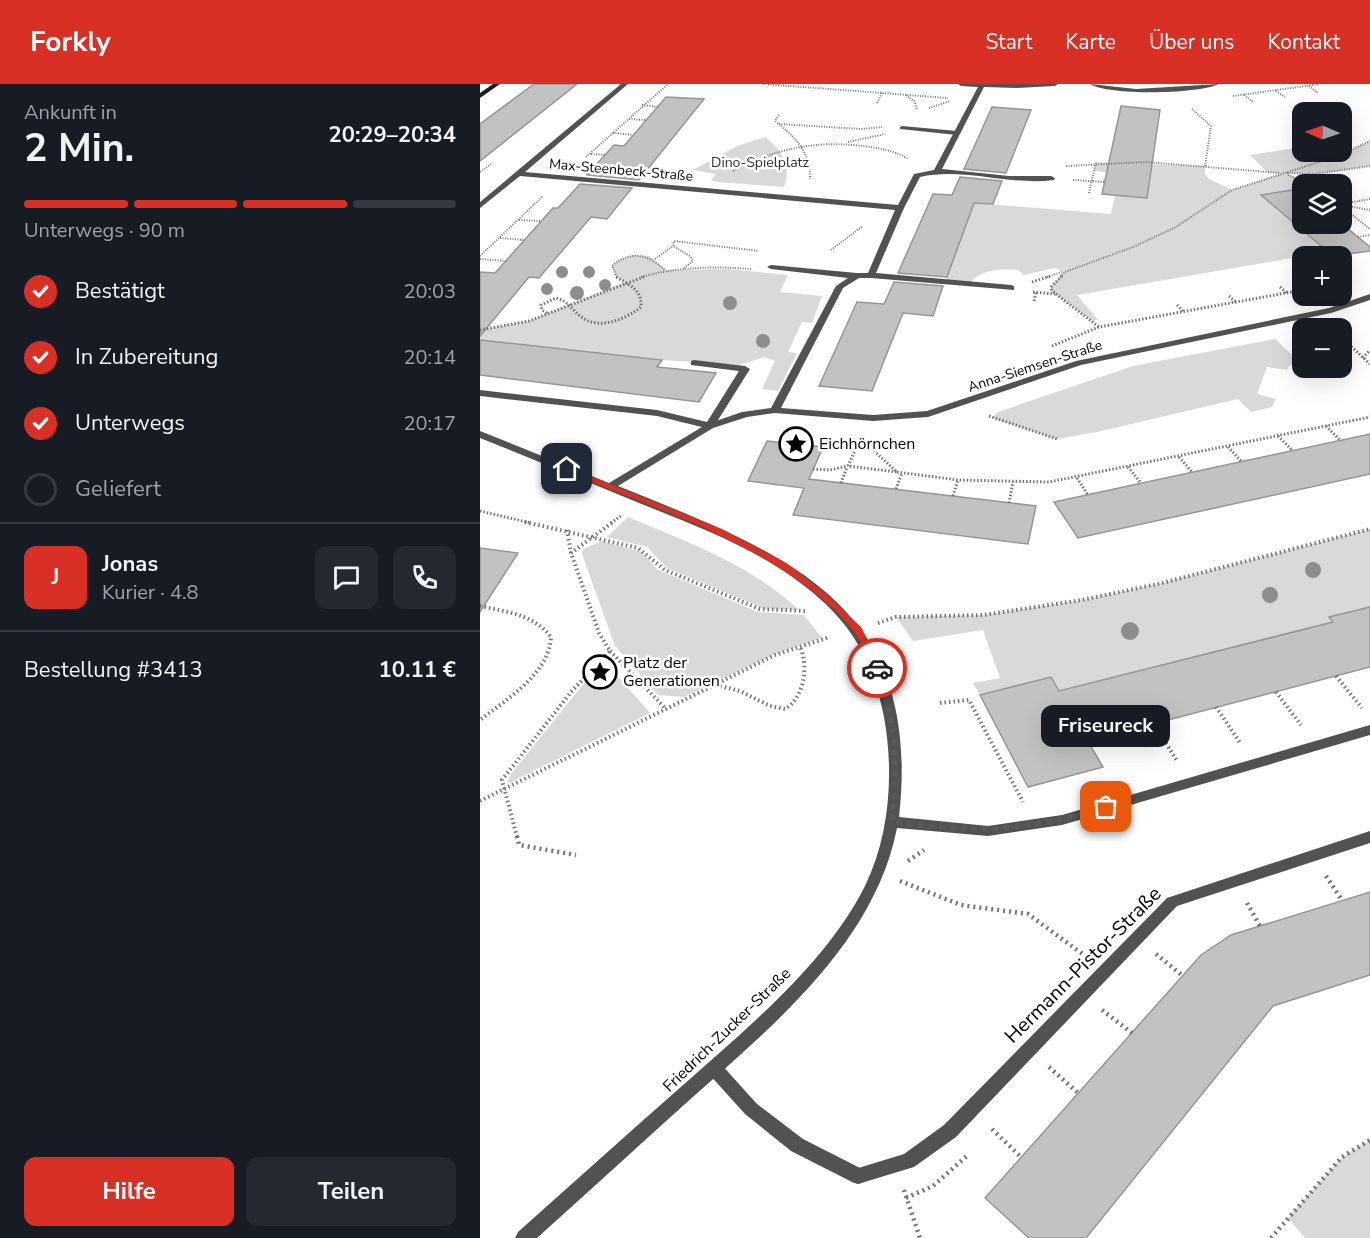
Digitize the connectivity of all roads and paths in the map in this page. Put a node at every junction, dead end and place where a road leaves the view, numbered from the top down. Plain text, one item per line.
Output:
1 (497, 84) edge
2 (625, 84) edge
3 (668, 84) edge
4 (763, 84) edge
5 (961, 84) edge
6 (1055, 84) edge
7 (1093, 84) edge
8 (1216, 84) edge
9 (1320, 84) edge
10 (982, 85) edge
11 (795, 86) junction
12 (1308, 86) junction
13 (1275, 90) junction
14 (790, 93) dead end
15 (882, 93) junction
16 (1318, 93) dead end
17 (906, 95) junction
18 (1243, 95) junction
19 (480, 96) edge
20 (1232, 96) dead end
21 (1285, 97) dead end
22 (958, 99) dead end
23 (1253, 102) dead end
24 (877, 103) dead end
25 (642, 105) junction
26 (658, 106) dead end
27 (917, 114) dead end
28 (779, 115) dead end
29 (628, 118) junction
30 (646, 120) dead end
31 (778, 124) junction
32 (902, 128) joint
33 (612, 133) junction
34 (957, 133) junction
35 (633, 135) dead end
36 (1370, 141) edge
37 (801, 145) junction
38 (590, 154) junction
39 (605, 155) dead end
40 (1096, 162) junction
41 (491, 164) dead end
42 (1370, 166) edge
43 (1345, 170) junction
44 (937, 171) junction
45 (480, 172) edge
46 (1282, 173) junction
47 (1350, 173) dead end
48 (519, 174) junction
49 (1292, 177) edge
50 (562, 178) junction
51 (1051, 178) junction
52 (1091, 181) junction
53 (1105, 182) dead end
54 (707, 192) junction
55 (1089, 193) dead end
56 (1370, 199) edge
57 (805, 200) junction
58 (1352, 203) edge
59 (480, 206) edge
60 (1352, 207) edge
61 (900, 209) junction
62 (1370, 210) edge
63 (1352, 215) edge
64 (518, 220) junction
65 (541, 221) dead end
66 (1370, 229) edge
67 (1370, 235) edge
68 (1358, 237) dead end
69 (499, 238) junction
70 (525, 240) dead end
71 (673, 246) junction
72 (769, 252) dead end
73 (822, 253) dead end
74 (480, 257) edge
75 (655, 259) junction
76 (506, 261) dead end
77 (771, 267) dead end
78 (681, 269) junction
79 (665, 270) junction
80 (758, 270) dead end
81 (1065, 272) junction
82 (871, 275) junction
83 (857, 276) junction
84 (625, 282) junction
85 (1280, 287) dead end
86 (1011, 288) joint
87 (1036, 292) dead end
88 (1292, 292) edge
89 (1288, 293) junction
90 (1229, 296) dead end
91 (1370, 297) edge
92 (1034, 301) dead end
93 (1236, 302) junction
94 (571, 304) junction
95 (1177, 305) dead end
96 (1184, 312) junction
97 (547, 314) junction
98 (1125, 315) dead end
99 (1130, 322) junction
100 (480, 330) edge
101 (1352, 347) edge
102 (1370, 350) edge
103 (1363, 357) junction
104 (694, 363) dead end
105 (1370, 364) edge
106 (480, 393) edge
107 (775, 410) junction
108 (1370, 417) edge
109 (992, 418) dead end
110 (710, 426) junction
111 (1326, 426) junction
112 (854, 432) dead end
113 (480, 434) edge
114 (1278, 436) junction
115 (1057, 439) dead end
116 (858, 441) dead end
117 (1341, 441) dead end
118 (1228, 446) junction
119 (1293, 451) dead end
120 (1178, 456) junction
121 (1242, 462) dead end
122 (848, 466) junction
123 (1128, 467) junction
124 (813, 469) dead end
125 (1192, 472) dead end
126 (900, 473) junction
127 (1077, 478) junction
128 (958, 480) junction
129 (1013, 482) junction
130 (841, 483) dead end
131 (1141, 483) dead end
132 (609, 486) junction
133 (896, 489) dead end
134 (1089, 495) dead end
135 (953, 496) dead end
136 (1009, 502) dead end
137 (480, 511) edge
138 (627, 511) dead end
139 (1370, 529) edge
140 (567, 530) junction
141 (596, 536) junction
142 (571, 553) junction
143 (480, 606) edge
144 (801, 612) dead end
145 (858, 629) junction
146 (800, 647) junction
147 (610, 651) junction
148 (1336, 676) dead end
149 (715, 685) junction
150 (1276, 692) dead end
151 (940, 703) dead end
152 (1216, 707) dead end
153 (666, 709) junction
154 (1364, 711) dead end
155 (480, 720) edge
156 (1154, 723) dead end
157 (1304, 728) dead end
158 (1370, 730) edge
159 (1241, 745) dead end
160 (1178, 763) dead end
161 (505, 789) junction
162 (480, 801) edge
163 (1024, 803) dead end
164 (893, 822) junction
165 (1370, 837) edge
166 (931, 849) dead end
167 (576, 855) dead end
168 (1324, 873) dead end
169 (897, 880) junction
170 (894, 888) dead end
171 (1244, 898) dead end
172 (1342, 900) dead end
173 (1260, 926) dead end
174 (1161, 948) dead end
175 (1156, 954) junction
176 (1085, 955) dead end
177 (1148, 962) dead end
178 (1183, 976) dead end
179 (1110, 1002) dead end
180 (1102, 1010) junction
181 (1094, 1018) dead end
182 (1132, 1033) dead end
183 (1056, 1059) dead end
184 (1049, 1067) junction
185 (714, 1068) junction
186 (1042, 1075) dead end
187 (1078, 1093) dead end
188 (999, 1122) dead end
189 (992, 1130) junction
190 (985, 1137) dead end
191 (1370, 1140) edge
192 (972, 1151) dead end
193 (1022, 1157) dead end
194 (901, 1181) dead end
195 (906, 1198) junction
196 (524, 1238) edge
197 (920, 1238) edge
198 (1271, 1238) edge

1 - 19 main road
2 - 48 street, Max-Steenbeck-Straße
3 - 25 path
4 - 11 path
5 - 10 street
6 - 10 street
7 - 8 street
9 - 12 path
10 - 34 street
11 - 14 path
11 - 15 path
12 - 13 path
12 - 16 path
13 - 18 path
13 - 21 path
15 - 17 path
15 - 24 path
17 - 22 path
17 - 27 path
18 - 20 path
18 - 23 path
25 - 26 path
25 - 29 path
28 - 31 path
29 - 30 path
29 - 33 path
31 - 32 path
31 - 37 path
32 - 34 street
33 - 35 path
33 - 38 path
34 - 44 street
36 - 46 path
37 - 44 path
37 - 54 path
37 - 57 path
38 - 39 path
38 - 50 path
40 - 46 path
40 - 51 path
40 - 52 path
41 - 45 path
42 - 43 path
43 - 46 path
43 - 47 path
44 - 51 street
44 - 61 street
46 - 49 path
46 - 81 path
48 - 50 street, Max-Steenbeck-Straße
48 - 59 street, Max-Steenbeck-Straße
50 - 54 street, Max-Steenbeck-Straße
50 - 64 path
51 - 52 path
52 - 53 path
52 - 55 path
54 - 57 street, Max-Steenbeck-Straße
56 - 58 path
57 - 61 street, Max-Steenbeck-Straße
60 - 62 path
61 - 73 path
61 - 82 street
63 - 66 path
64 - 65 path
64 - 69 path
67 - 68 path
69 - 70 path
69 - 74 path
71 - 72 path
71 - 75 path
71 - 78 path
74 - 76 path
75 - 79 path
75 - 84 path
77 - 83 street
78 - 79 path
78 - 80 path
79 - 84 path
81 - 86 path
81 - 99 path
82 - 83 street
82 - 86 street
83 - 107 street
84 - 94 path
84 - 94 path
85 - 89 path
87 - 92 path
88 - 89 path
89 - 93 path
90 - 93 path
91 - 107 street, Anna-Siemsen-Straße
93 - 96 path
94 - 97 path
94 - 97 path
95 - 96 path
96 - 99 path
97 - 100 path
98 - 99 path
101 - 103 path
102 - 103 path
103 - 105 path
104 - 110 street
106 - 110 street
107 - 110 street, Anna-Siemsen-Straße
108 - 111 path
109 - 115 path
110 - 132 street, Anna-Siemsen-Straße
111 - 114 path
111 - 117 path
112 - 126 path
113 - 132 street, Friedrich-Zucker-Straße
114 - 118 path
114 - 119 path
116 - 122 path
118 - 120 path
118 - 121 path
120 - 123 path
120 - 125 path
122 - 124 path
122 - 126 path
122 - 130 path
123 - 127 path
123 - 131 path
126 - 128 path
126 - 133 path
127 - 129 path
127 - 134 path
128 - 129 path
128 - 135 path
129 - 136 path
132 - 145 street, Friedrich-Zucker-Straße
137 - 140 path
138 - 141 path
139 - 145 path
140 - 141 path
140 - 142 path
141 - 142 path
141 - 144 path
142 - 147 path
143 - 155 path
145 - 146 path
145 - 164 street, Friedrich-Zucker-Straße
146 - 149 path
146 - 149 path
147 - 153 path
147 - 161 path
148 - 154 path
149 - 153 path
150 - 157 path
151 - 163 path
152 - 159 path
153 - 161 path
156 - 160 path
158 - 164 street
161 - 162 path
161 - 167 path
164 - 185 street, Friedrich-Zucker-Straße
165 - 185 street, Hermann-Pistor-Straße
166 - 169 path
168 - 172 path
169 - 170 path
169 - 176 path
171 - 173 path
174 - 175 path
175 - 177 path
175 - 178 path
179 - 180 path
180 - 181 path
180 - 182 path
183 - 184 path
184 - 186 path
184 - 187 path
185 - 196 street, Friedrich-Zucker-Straße
188 - 189 path
189 - 190 path
189 - 193 path
191 - 198 path
192 - 195 path
194 - 195 path
195 - 197 path

